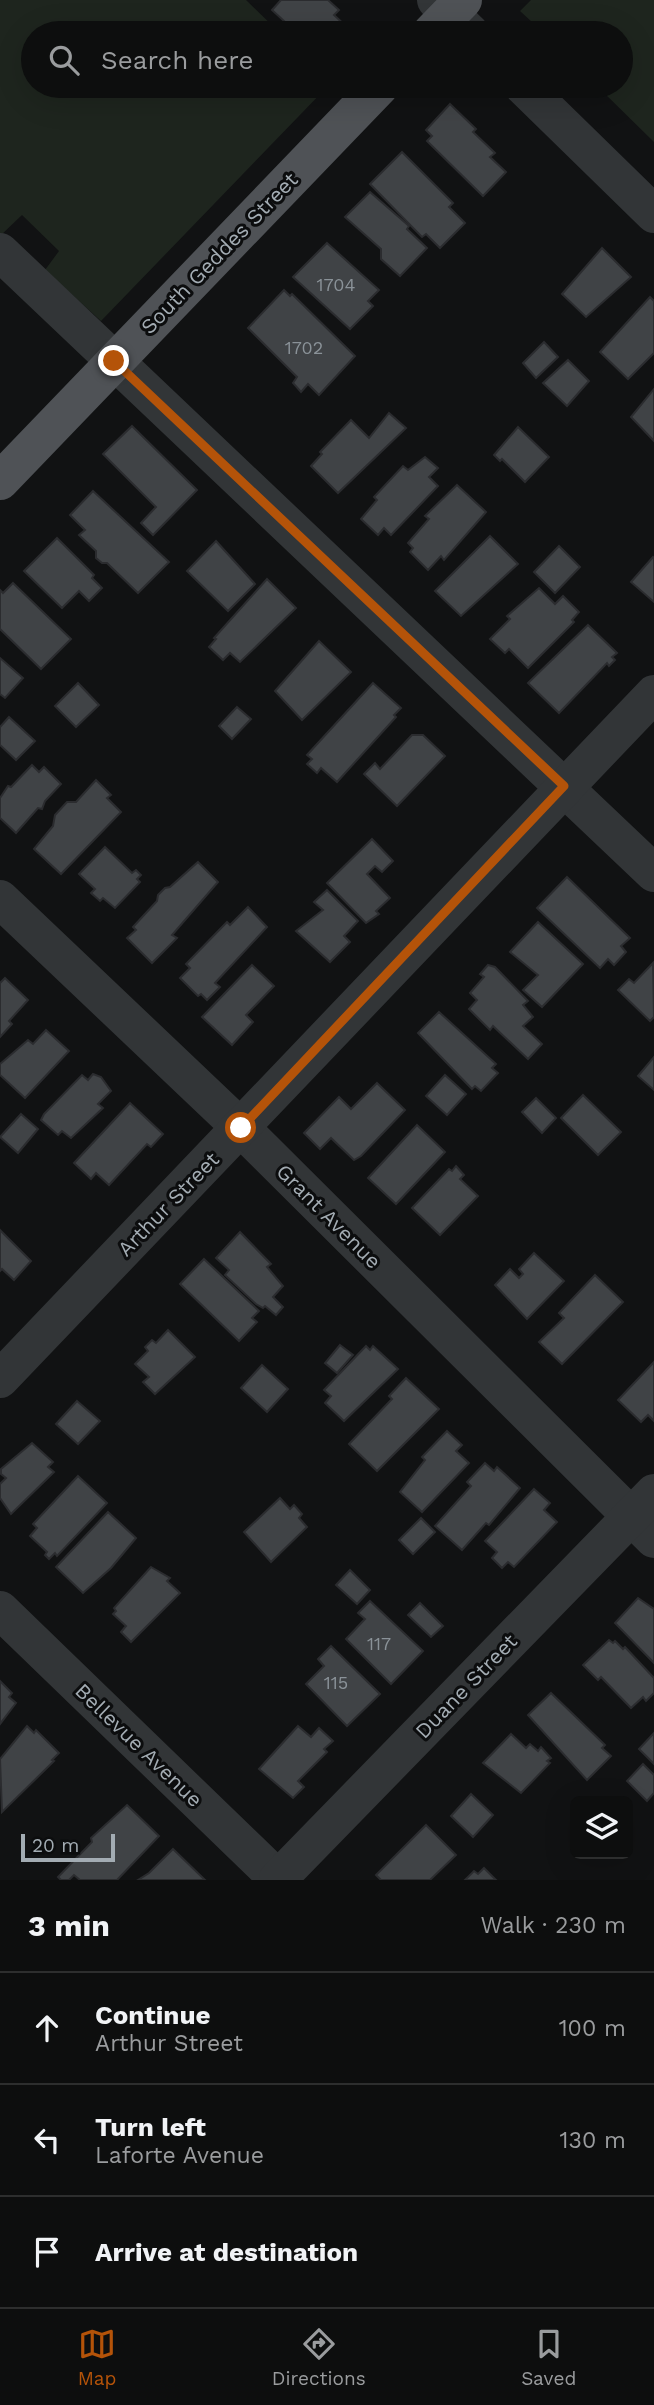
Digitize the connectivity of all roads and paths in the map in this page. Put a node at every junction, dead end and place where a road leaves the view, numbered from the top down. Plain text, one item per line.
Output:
1 (368, 98) edge
2 (535, 98) edge
3 (654, 214) edge
4 (0, 252) edge
5 (114, 361) junction
6 (0, 481) edge
7 (654, 694) edge
8 (564, 786) junction
9 (654, 873) edge
10 (0, 899) edge
11 (241, 1128) junction
12 (0, 1379) edge
13 (646, 1516) edge
14 (0, 1610) edge
15 (279, 1880) edge

1 - 5 main road, South Geddes Street
2 - 3 street
4 - 5 street
5 - 6 main road, South Geddes Street
5 - 8 street
7 - 8 street, Arthur Street
8 - 9 street
8 - 11 street, Arthur Street
10 - 11 street, Grant Avenue
11 - 12 street, Arthur Street
11 - 13 street, Grant Avenue
13 - 15 street, Duane Street
14 - 15 street, Bellevue Avenue

